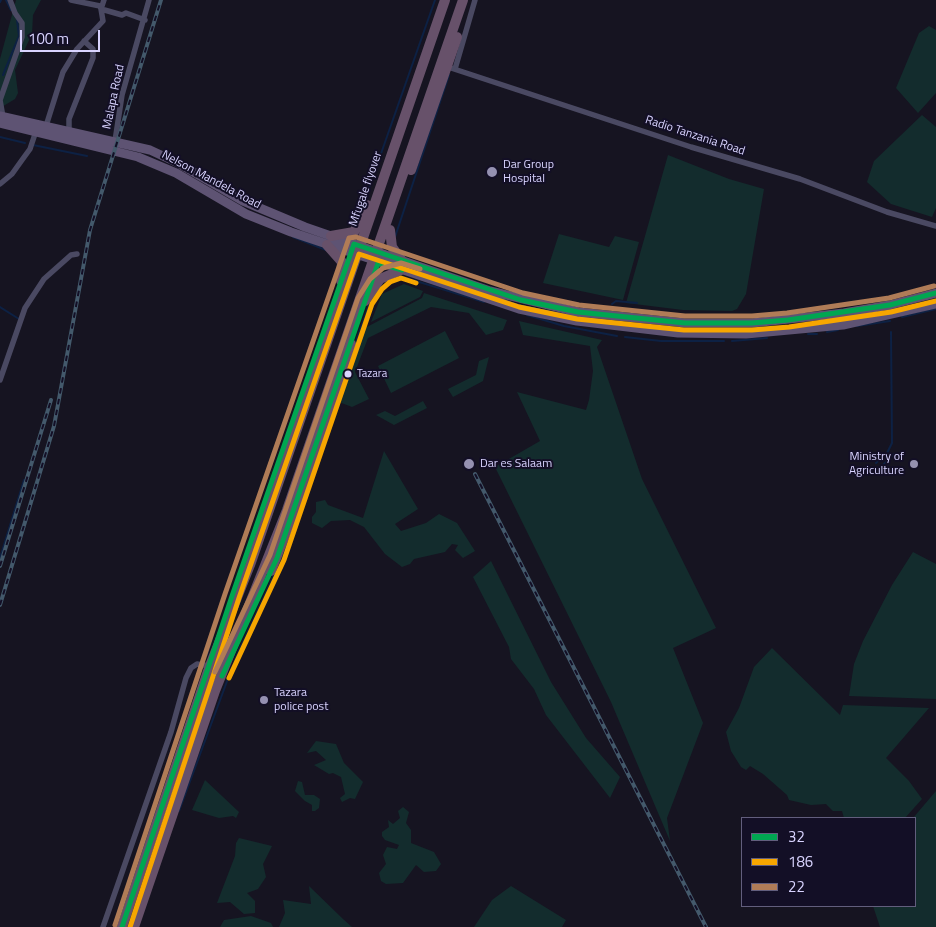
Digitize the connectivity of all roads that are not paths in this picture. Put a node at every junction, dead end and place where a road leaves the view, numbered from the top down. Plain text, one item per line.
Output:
1 (10, 0) edge
2 (71, 0) edge
3 (104, 0) edge
4 (149, 0) edge
5 (440, 0) edge
6 (445, 0) edge
7 (462, 0) edge
8 (469, 0) edge
9 (476, 0) edge
10 (102, 9) junction
11 (145, 20) junction
12 (84, 40) junction
13 (451, 68) junction
14 (0, 100) edge
15 (1, 119) edge
16 (40, 127) junction
17 (69, 131) junction
18 (115, 141) junction
19 (0, 184) edge
20 (367, 205) junction
21 (936, 226) edge
22 (390, 230) junction
23 (329, 240) junction
24 (352, 249) junction
25 (77, 254) dead end
26 (380, 258) junction
27 (402, 266) junction
28 (341, 281) junction
29 (936, 293) edge
30 (365, 301) junction
31 (936, 304) edge
32 (0, 380) edge
33 (220, 638) junction
34 (231, 652) junction
35 (210, 666) junction
36 (103, 927) edge
37 (122, 927) edge
38 (134, 927) edge

1 - 14 street
2 - 10 street
3 - 10 street
4 - 11 street, Malapa Road
5 - 20 highway
6 - 33 highway, Mfugale flyover
7 - 34 highway
8 - 13 highway
9 - 13 street
10 - 11 street
10 - 12 street
11 - 18 street, Malapa Road
12 - 16 street
12 - 17 street
13 - 21 street, Radio Tanzania Road
13 - 22 highway
14 - 15 street
15 - 16 main road, Nelson Mandela Road
16 - 17 main road, Nelson Mandela Road
16 - 19 street
16 - 23 main road, Nelson Mandela Road
17 - 18 main road, Nelson Mandela Road
18 - 23 main road, Nelson Mandela Road
20 - 23 highway
20 - 24 highway
22 - 26 highway
22 - 27 highway
23 - 24 main road, Nelson Mandela Road
23 - 28 highway
24 - 26 main road, Nelson Mandela Road
24 - 28 highway
25 - 32 street
26 - 27 main road, Nelson Mandela Road
26 - 30 highway
27 - 29 main road, Nelson Mandela Road
27 - 30 highway
27 - 31 main road, Nelson Mandela Road
28 - 33 highway
30 - 34 highway
33 - 35 highway
34 - 38 highway
35 - 36 street
35 - 37 highway

